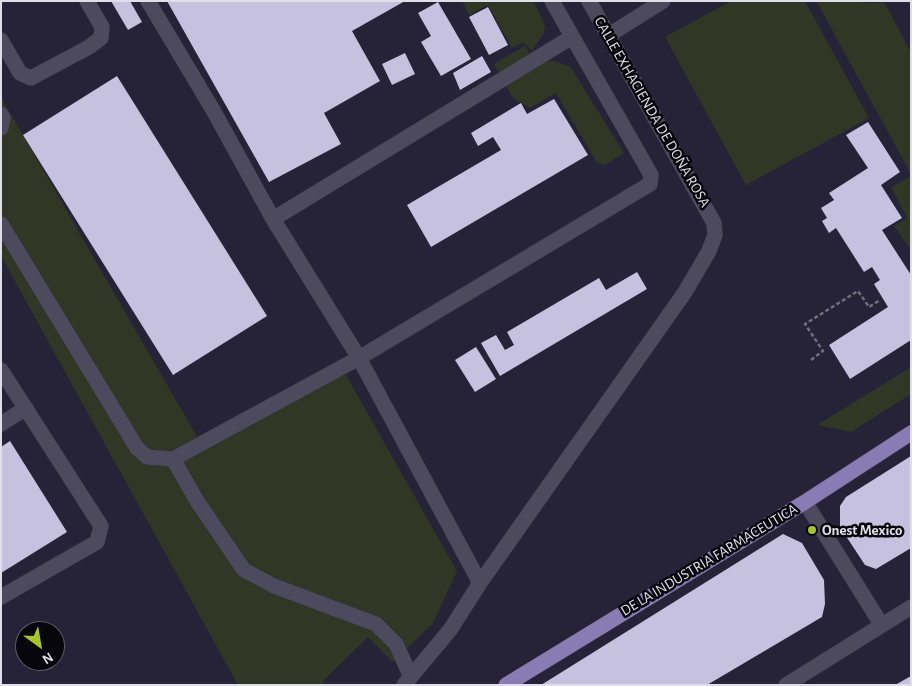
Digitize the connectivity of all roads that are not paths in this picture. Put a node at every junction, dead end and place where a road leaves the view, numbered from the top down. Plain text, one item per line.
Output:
1 (87, 1) edge
2 (148, 1) edge
3 (552, 1) edge
4 (589, 1) edge
5 (664, 1) edge
6 (608, 35) junction
7 (572, 37) junction
8 (1, 40) edge
9 (1, 114) edge
10 (1, 128) edge
11 (273, 219) junction
12 (1, 224) edge
13 (359, 358) junction
14 (1, 370) edge
15 (26, 408) junction
16 (1, 424) edge
17 (911, 433) edge
18 (173, 459) junction
19 (805, 502) junction
20 (480, 582) junction
21 (1, 597) edge
22 (911, 607) edge
23 (881, 624) junction
24 (407, 681) edge
25 (506, 685) edge
26 (786, 685) edge

1 - 8 lane
2 - 11 lane
3 - 7 lane
4 - 6 lane, CALLE EXHACIENDA DE DOÑA ROSA
5 - 6 lane
6 - 20 lane, CALLE EXHACIENDA DE DOÑA ROSA
7 - 11 lane
7 - 13 lane
9 - 10 lane
11 - 13 lane
12 - 18 lane
13 - 18 lane
13 - 20 lane
14 - 15 lane
15 - 16 lane
15 - 21 lane
17 - 19 main road, DE LA INDUSTRIA FARMACEUTICA
18 - 24 lane
19 - 23 lane
19 - 25 main road, DE LA INDUSTRIA FARMACEUTICA
20 - 24 lane
22 - 23 lane
23 - 26 lane

